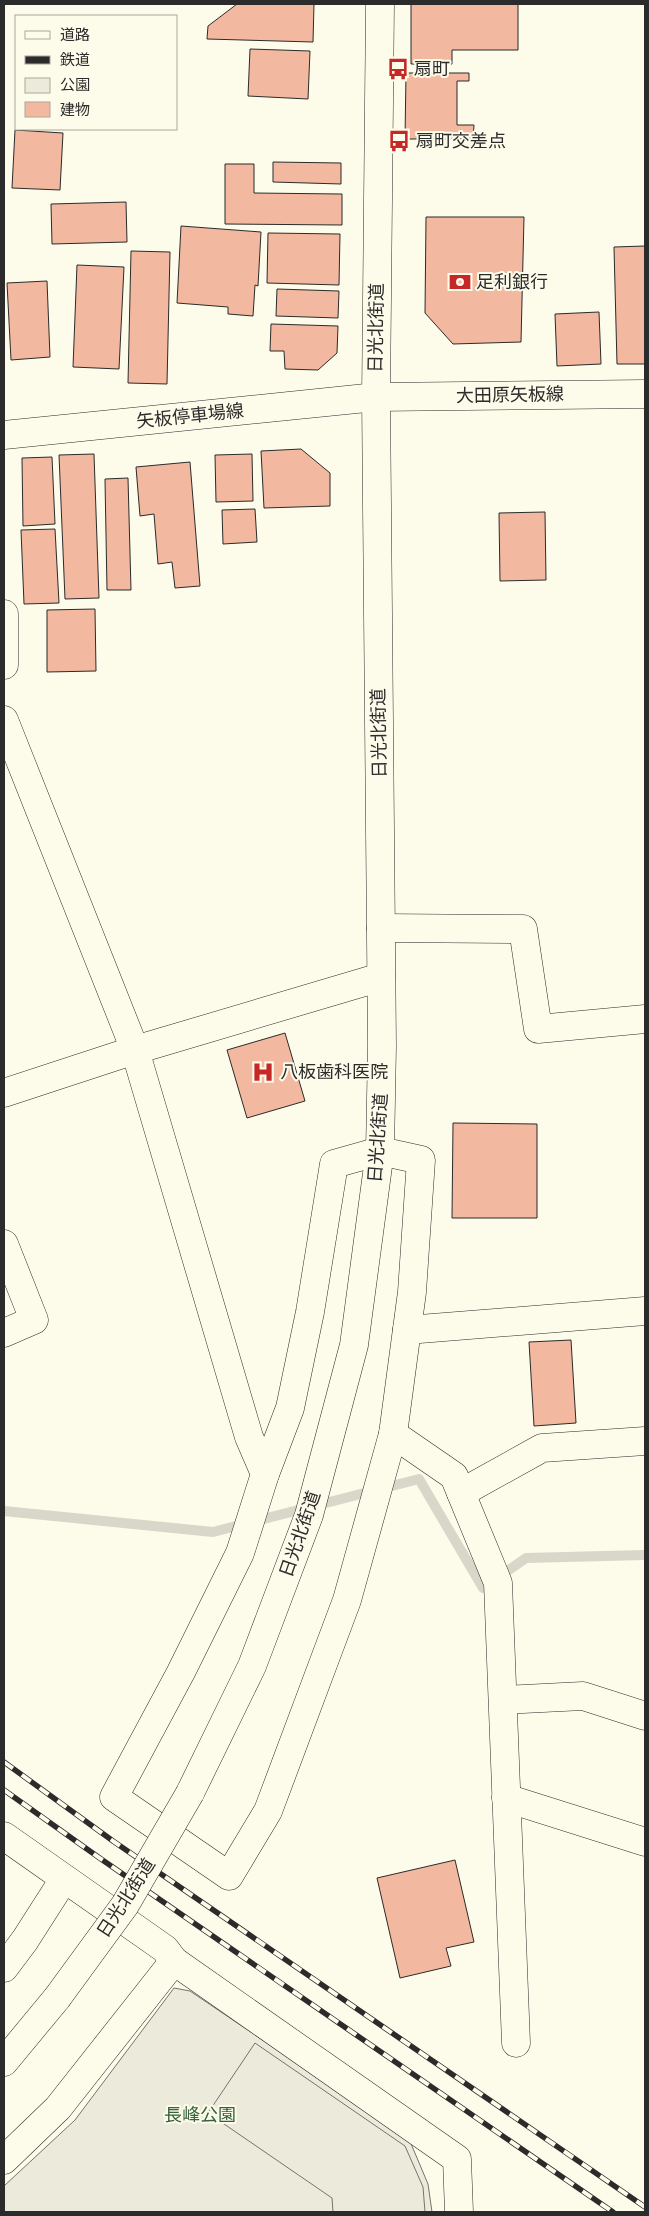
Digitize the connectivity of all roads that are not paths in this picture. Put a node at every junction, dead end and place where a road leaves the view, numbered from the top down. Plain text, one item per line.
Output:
1 (380, 4) edge
2 (645, 394) edge
3 (376, 397) junction
4 (4, 435) edge
5 (4, 614) edge
6 (4, 666) edge
7 (4, 720) edge
8 (381, 928) junction
9 (381, 977) junction
10 (645, 1019) edge
11 (135, 1050) junction
12 (4, 1094) edge
13 (380, 1151) junction
14 (4, 1244) edge
15 (645, 1311) edge
16 (407, 1330) junction
17 (4, 1333) edge
18 (393, 1434) junction
19 (645, 1441) edge
20 (265, 1474) junction
21 (461, 1493) junction
22 (503, 1700) junction
23 (645, 1716) edge
24 (506, 1798) junction
25 (4, 1836) edge
26 (645, 1842) edge
27 (64, 1880) junction
28 (174, 1961) junction
29 (4, 1968) edge
30 (516, 2043) dead end
31 (4, 2062) edge
32 (4, 2160) edge
33 (459, 2212) edge

1 - 3 main road, 日光北街道
2 - 3 main road, 大田原矢板線
3 - 4 main road, 矢板停車場線
3 - 8 main road, 日光北街道
5 - 6 main road
7 - 11 main road
8 - 9 main road, 日光北街道
8 - 10 main road
9 - 11 main road
9 - 13 main road, 日光北街道
11 - 12 main road
11 - 20 main road
13 - 16 main road
13 - 20 main road
13 - 31 main road, 日光北街道, bridge
14 - 17 main road
15 - 16 main road
16 - 18 main road
18 - 20 main road
18 - 21 main road
19 - 21 main road
21 - 22 main road
22 - 23 main road
22 - 24 main road
24 - 26 main road
24 - 30 main road
25 - 27 main road
27 - 28 main road
27 - 29 main road
28 - 32 main road
28 - 33 main road

